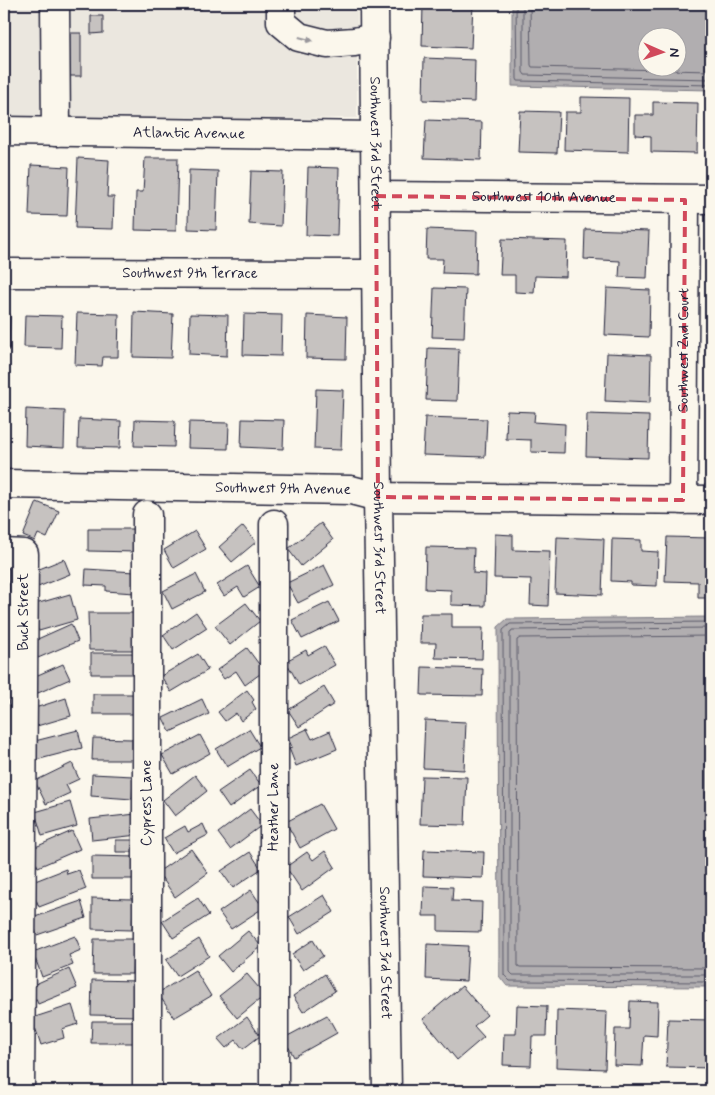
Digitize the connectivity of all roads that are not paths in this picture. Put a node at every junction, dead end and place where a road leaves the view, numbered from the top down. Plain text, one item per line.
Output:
1 (55, 4) edge
2 (281, 4) edge
3 (374, 4) edge
4 (374, 38) junction
5 (4, 131) edge
6 (56, 132) junction
7 (376, 136) junction
8 (376, 196) junction
9 (698, 200) edge
10 (4, 273) edge
11 (376, 274) junction
12 (4, 484) edge
13 (378, 497) junction
14 (683, 500) junction
15 (711, 500) edge
16 (147, 515) dead end
17 (274, 524) dead end
18 (14, 553) edge
19 (20, 1091) edge
20 (146, 1091) edge
21 (274, 1091) edge
22 (387, 1091) edge

1 - 6 street
2 -> 4 street
3 - 4 street, Southwest 3rd Street
4 - 7 street, Southwest 3rd Street
5 - 6 street, Atlantic Avenue
6 - 7 street, Atlantic Avenue
7 - 8 street, Southwest 3rd Street
8 - 9 street, Southwest 10th Avenue
8 - 11 street, Southwest 3rd Street
9 - 14 street, Southwest 2nd Court
10 - 11 street, Southwest 9th Terrace
11 - 13 street, Southwest 3rd Street
12 - 13 street, Southwest 9th Avenue
13 - 14 street, Southwest 9th Avenue
13 - 22 street, Southwest 3rd Street
14 - 15 street, Southwest 9th Avenue
16 - 20 street, Cypress Lane
17 - 21 street, Heather Lane
18 - 19 street, Buck Street

